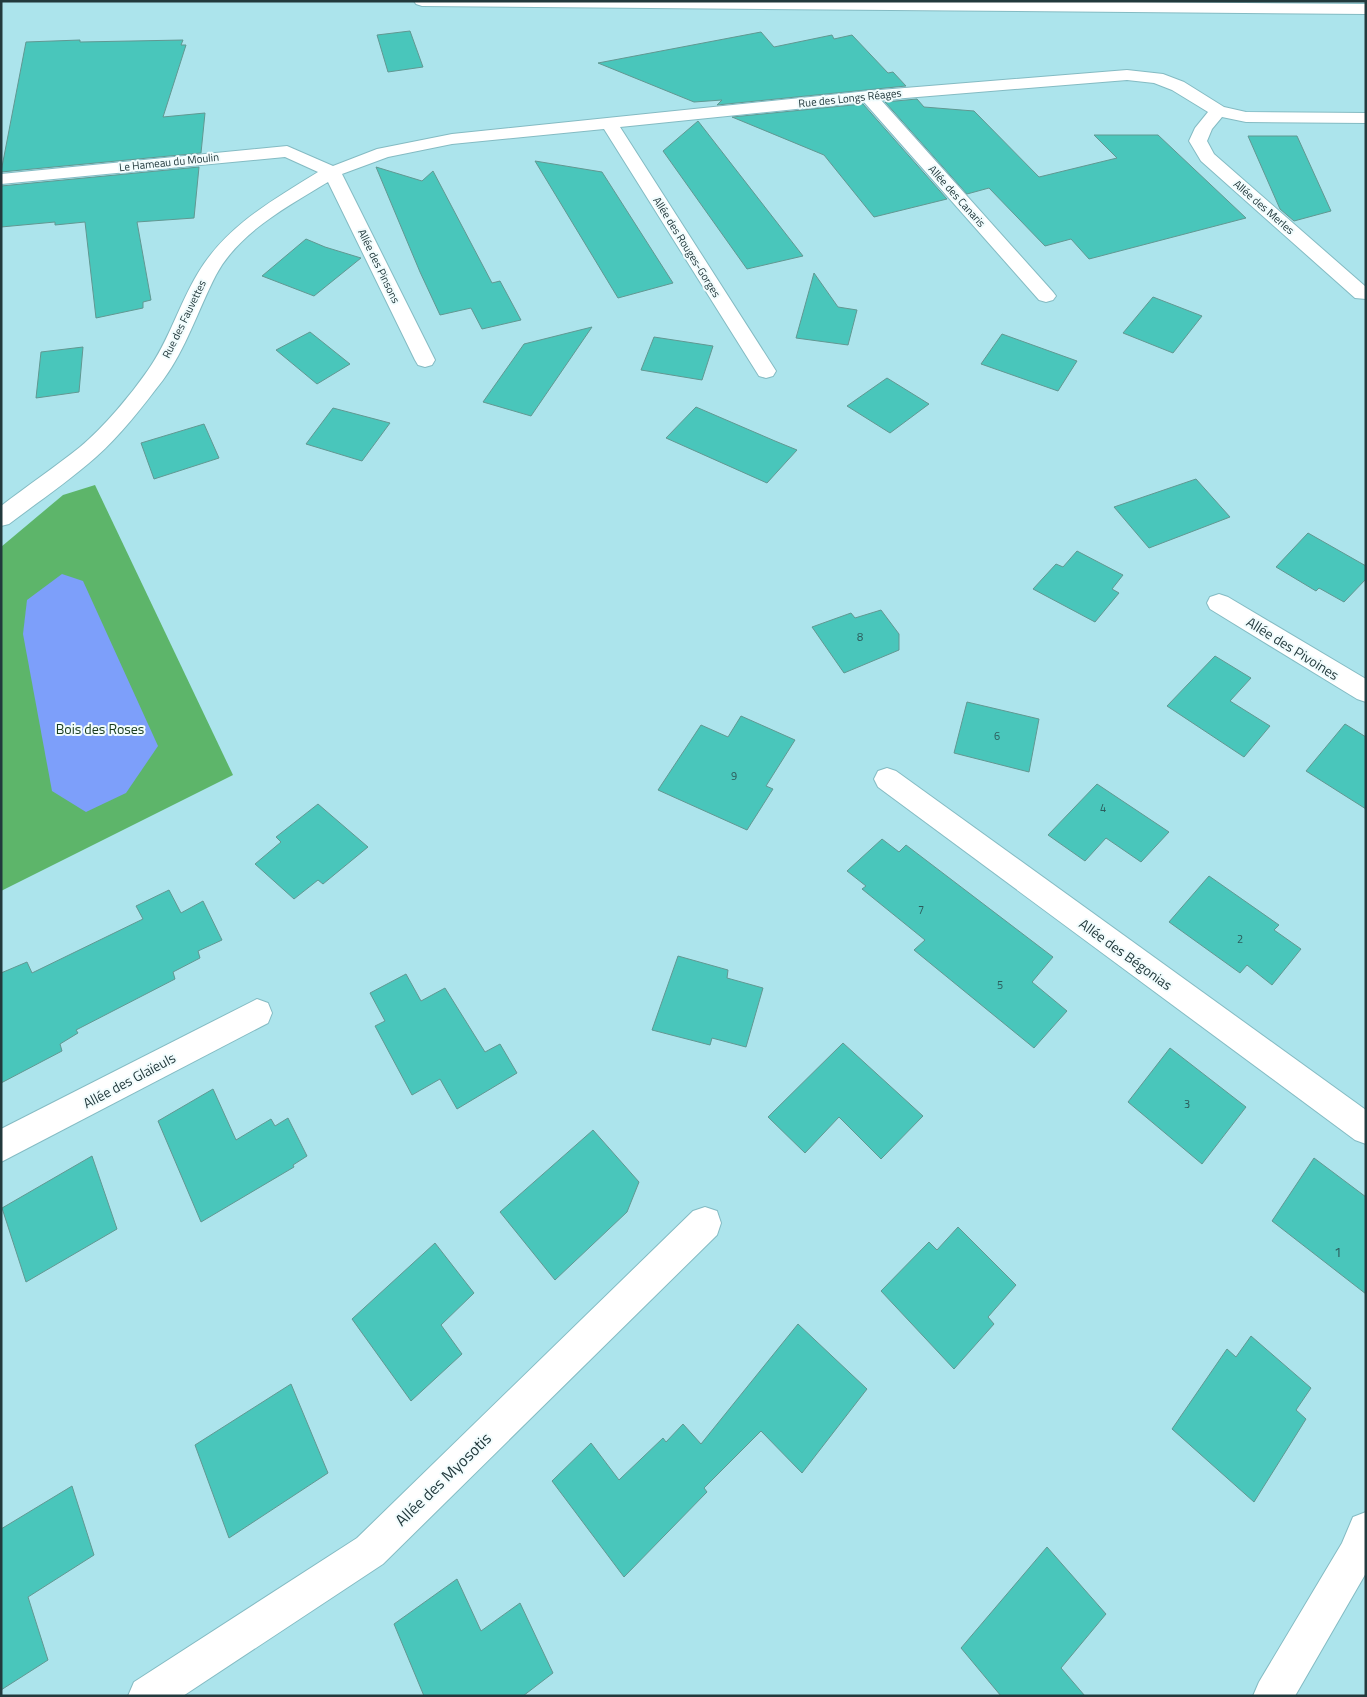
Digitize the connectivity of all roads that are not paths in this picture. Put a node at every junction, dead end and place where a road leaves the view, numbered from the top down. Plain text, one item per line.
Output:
1 (422, 1) edge
2 (812, 3) edge
3 (1174, 4) edge
4 (1366, 9) edge
5 (868, 96) junction
6 (1218, 111) junction
7 (1366, 118) edge
8 (609, 123) junction
9 (332, 172) junction
10 (1, 178) edge
11 (1362, 294) dead end
12 (1046, 296) dead end
13 (425, 360) dead end
14 (766, 371) dead end
15 (1, 518) edge
16 (1219, 603) dead end
17 (1366, 692) edge
18 (887, 779) dead end
19 (257, 1013) dead end
20 (1366, 1129) edge
21 (1, 1146) edge
22 (705, 1223) dead end
23 (1366, 1530) edge
24 (148, 1696) edge
25 (1273, 1696) edge

1 - 2 street
2 - 3 street
3 - 4 street
5 - 6 street, Rue des Longs Réages
5 - 8 street, Rue des Longs Réages
5 - 12 street, Allée des Canaris
6 - 7 street, Rue des Longs Réages
6 - 11 street, Allée des Merles
8 - 9 street, Rue des Longs Réages
8 - 14 street, Allée des Rouges-Gorges
9 - 10 street, Le Hameau du Moulin
9 - 13 street, Allée des Pinsons
9 - 15 street, Rue des Fauvettes
16 - 17 street, Allée des Pivoines
18 - 20 street, Allée des Bégonias
19 - 21 street, Allée des Glaïeuls
22 - 24 street, Allée des Myosotis
23 - 25 street

